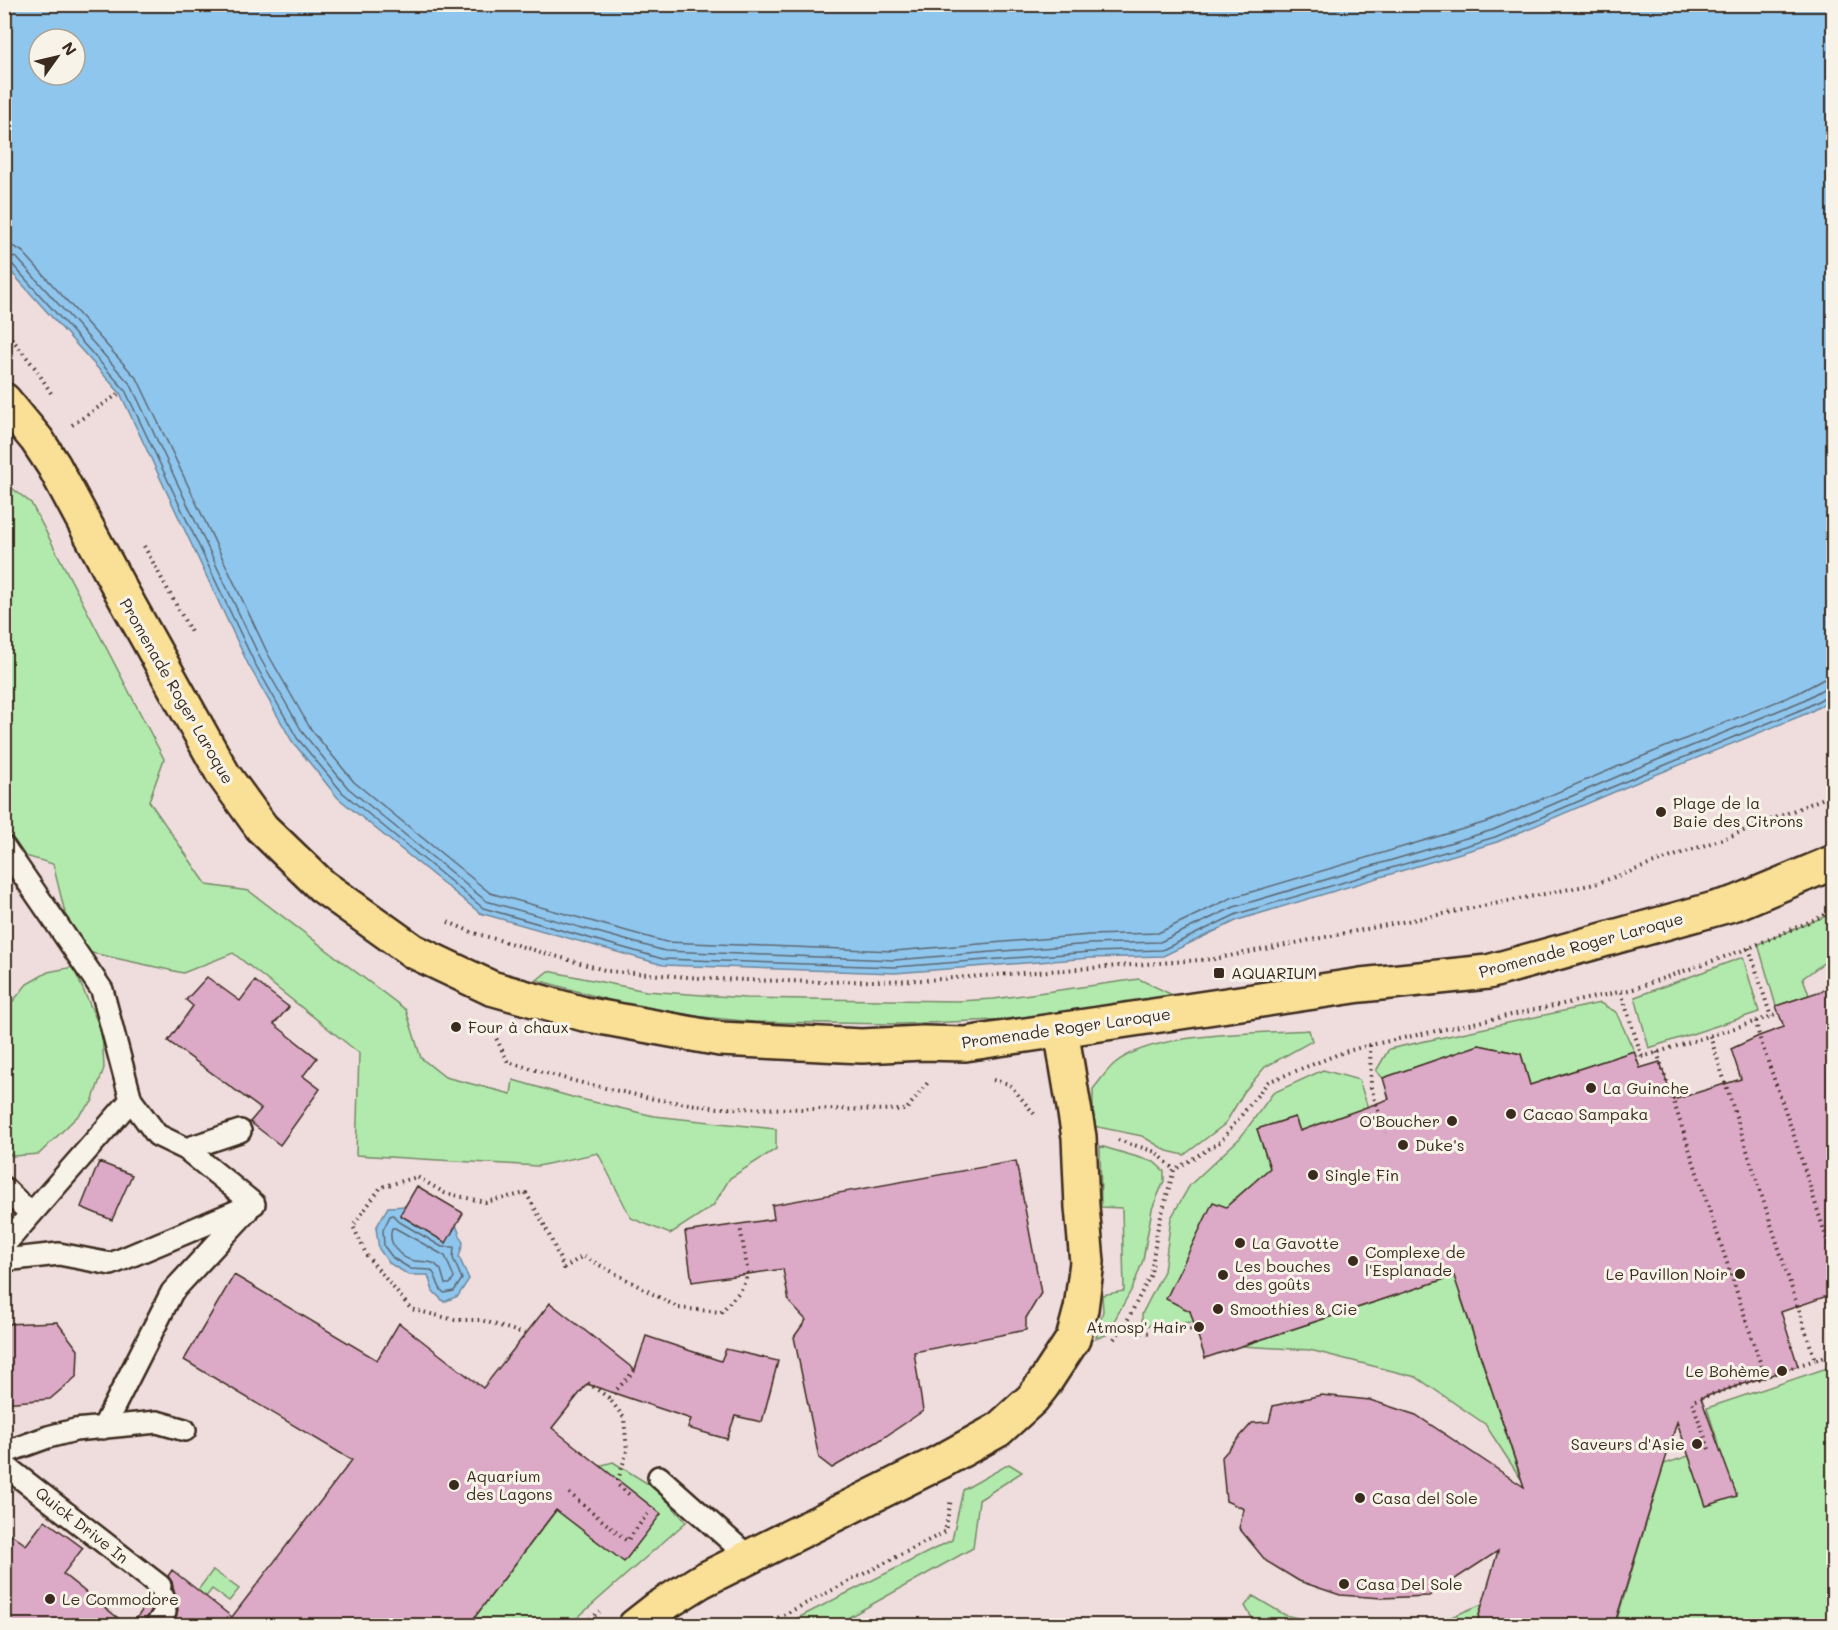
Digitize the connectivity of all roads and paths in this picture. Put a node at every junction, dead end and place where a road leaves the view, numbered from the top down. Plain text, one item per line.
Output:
1 (4, 329) edge
2 (120, 393) dead end
3 (54, 398) dead end
4 (4, 400) edge
5 (66, 417) dead end
6 (72, 426) junction
7 (77, 435) dead end
8 (140, 539) dead end
9 (196, 642) dead end
10 (1833, 794) edge
11 (4, 847) edge
12 (1833, 862) edge
13 (1833, 911) edge
14 (444, 921) dead end
15 (1749, 948) junction
16 (1621, 992) junction
17 (1779, 1014) dead end
18 (1771, 1017) junction
19 (1756, 1021) junction
20 (483, 1023) dead end
21 (1061, 1030) junction
22 (1710, 1036) junction
23 (1370, 1045) junction
24 (1657, 1052) junction
25 (1642, 1057) junction
26 (1636, 1059) dead end
27 (931, 1078) dead end
28 (987, 1078) dead end
29 (131, 1100) junction
30 (1042, 1124) dead end
31 (240, 1131) dead end
32 (1385, 1133) dead end
33 (1116, 1139) dead end
34 (186, 1149) junction
35 (1174, 1170) junction
36 (4, 1188) edge
37 (254, 1204) junction
38 (31, 1214) junction
39 (740, 1226) dead end
40 (4, 1245) edge
41 (4, 1260) edge
42 (1833, 1262) edge
43 (1125, 1325) junction
44 (1196, 1329) dead end
45 (525, 1334) dead end
46 (1112, 1342) dead end
47 (1833, 1354) edge
48 (1815, 1360) junction
49 (635, 1370) dead end
50 (1765, 1377) junction
51 (588, 1383) dead end
52 (609, 1398) junction
53 (103, 1428) junction
54 (184, 1430) dead end
55 (1709, 1449) dead end
56 (4, 1453) edge
57 (4, 1465) edge
58 (659, 1477) dead end
59 (569, 1493) dead end
60 (952, 1493) dead end
61 (634, 1499) dead end
62 (642, 1506) dead end
63 (750, 1558) junction
64 (606, 1608) dead end
65 (156, 1626) edge
66 (580, 1626) edge
67 (635, 1626) edge
68 (762, 1626) edge

1 - 3 path
2 - 6 path
4 - 21 main road, Promenade Roger Laroque
5 - 6 path
6 - 7 path
8 - 9 path
10 - 14 path
11 - 29 lane
12 - 21 main road, Promenade Roger Laroque
13 - 15 path
15 - 16 path
15 - 18 path
16 - 23 path
16 - 25 path
17 - 18 path
18 - 19 path
19 - 22 path
19 - 42 path
20 - 27 path
21 - 63 main road
22 - 24 path
22 - 48 path
23 - 32 path
23 - 35 path
24 - 25 path
24 - 50 path
25 - 26 path
28 - 30 path
29 - 34 lane
29 - 38 lane
31 - 34 lane
33 - 35 path
34 - 37 lane
35 - 43 path
36 - 38 lane
37 - 41 lane
37 - 53 lane
38 - 40 lane
39 - 45 path
43 - 44 path
43 - 46 path
47 - 48 path
48 - 50 path
49 - 52 path
50 - 55 path
51 - 52 path
52 - 61 path
53 - 54 lane
53 - 56 lane
57 - 65 lane, Quick Drive In
58 - 63 lane
59 - 62 path
60 - 68 path
63 - 67 main road
64 - 66 path

